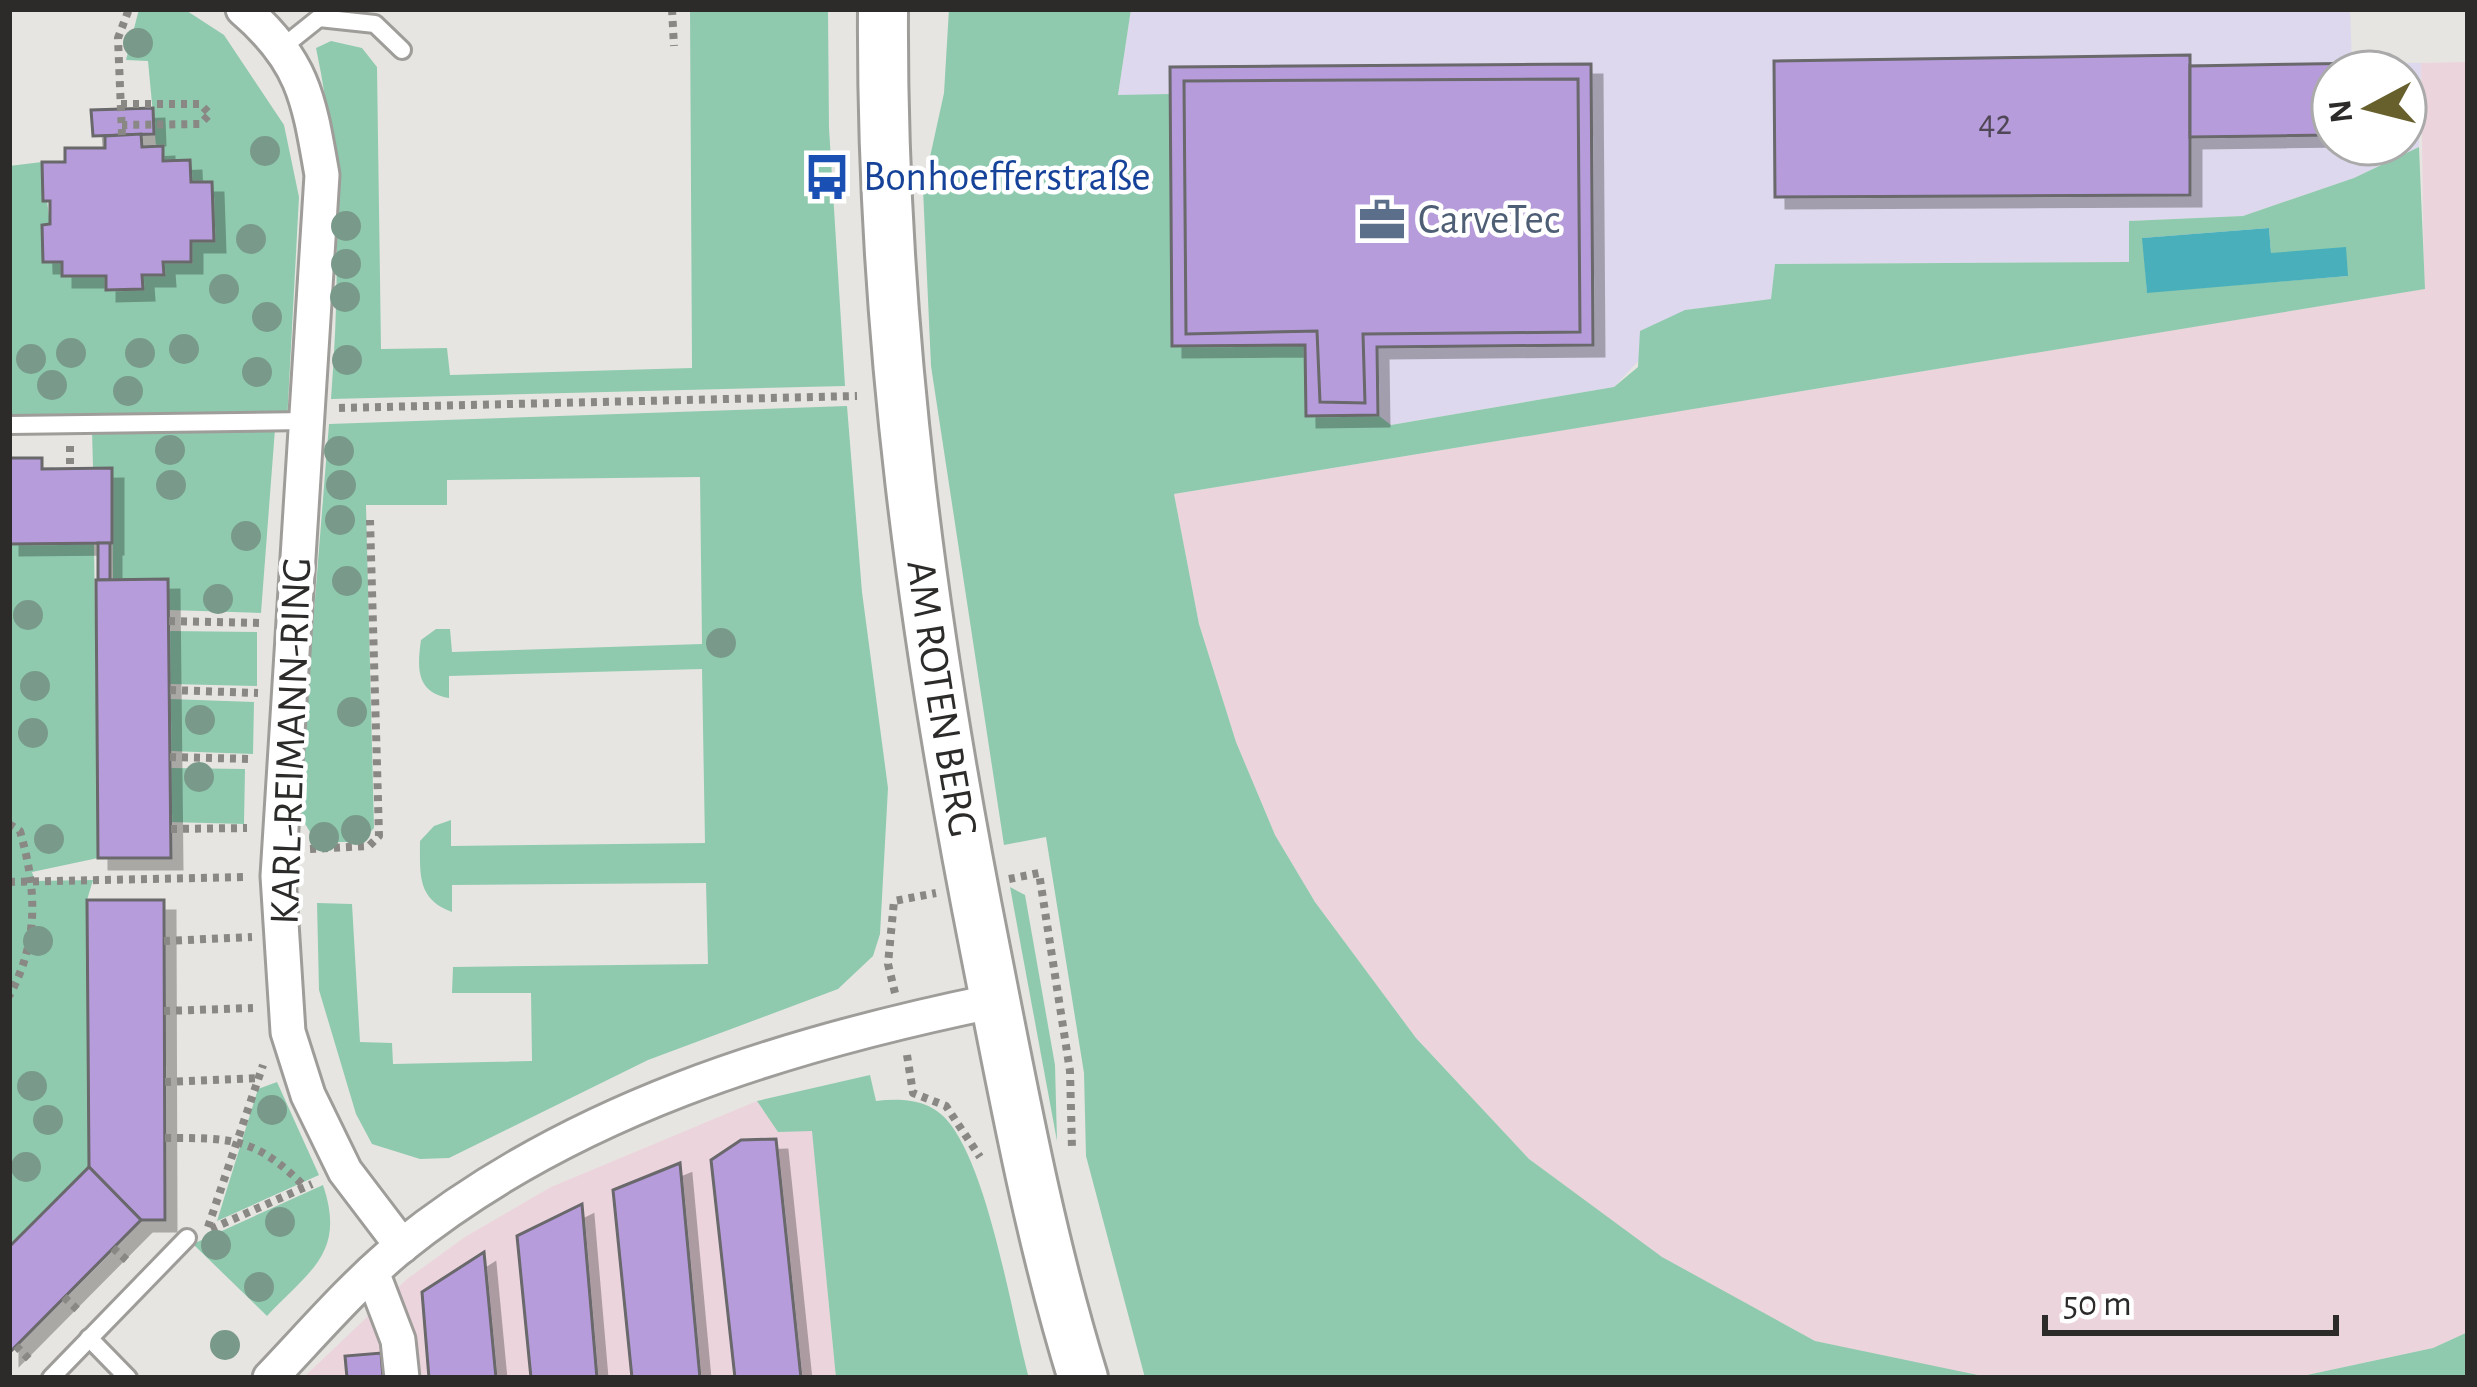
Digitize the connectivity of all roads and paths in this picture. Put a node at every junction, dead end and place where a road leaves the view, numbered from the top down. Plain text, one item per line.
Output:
1 (129, 9) edge
2 (243, 9) edge
3 (672, 9) edge
4 (884, 9) edge
5 (284, 46) junction
6 (674, 46) dead end
7 (401, 50) dead end
8 (121, 104) junction
9 (857, 396) dead end
10 (307, 415) junction
11 (9, 425) edge
12 (370, 520) dead end
13 (169, 621) dead end
14 (269, 623) dead end
15 (170, 690) dead end
16 (263, 693) dead end
17 (170, 757) dead end
18 (260, 759) dead end
19 (9, 824) edge
20 (254, 828) dead end
21 (171, 829) dead end
22 (302, 850) dead end
23 (1039, 873) dead end
24 (278, 876) junction
25 (34, 881) junction
26 (9, 882) edge
27 (894, 902) dead end
28 (256, 937) dead end
29 (164, 941) dead end
30 (888, 964) dead end
31 (9, 997) edge
32 (995, 1001) junction
33 (263, 1008) dead end
34 (164, 1011) dead end
35 (270, 1054) dead end
36 (278, 1071) dead end
37 (256, 1079) junction
38 (165, 1082) dead end
39 (914, 1093) dead end
40 (165, 1138) dead end
41 (237, 1138) junction
42 (1072, 1162) dead end
43 (984, 1166) dead end
44 (345, 1171) junction
45 (305, 1187) junction
46 (187, 1238) dead end
47 (402, 1246) junction
48 (372, 1272) junction
49 (89, 1338) junction
50 (51, 1378) edge
51 (128, 1378) edge
52 (270, 1378) edge
53 (402, 1378) edge
54 (1083, 1378) edge

1 - 8 path
2 - 5 street, KARL-REIMANN-RING
3 - 6 path
4 - 32 main road, AM ROTEN BERG
5 - 7 lane
5 - 10 street, KARL-REIMANN-RING
8 - 8 path
9 - 10 path
10 - 11 lane
10 - 24 street, KARL-REIMANN-RING
12 - 22 path
13 - 14 path
15 - 16 path
17 - 18 path
19 - 25 path
20 - 21 path
23 - 42 path
24 - 25 path
24 - 44 street, KARL-REIMANN-RING
25 - 26 path
25 - 31 path
27 - 30 path
28 - 29 path
32 - 47 street
32 - 54 main road, AM ROTEN BERG
33 - 34 path
35 - 37 path
36 - 37 path
37 - 38 path
37 - 41 path
39 - 43 path
40 - 41 path
41 - 45 path
41 - 45 path
44 - 45 path
44 - 47 street, KARL-REIMANN-RING
46 - 49 lane
47 - 48 street
48 - 52 street
48 - 53 street
49 - 50 lane
49 - 51 lane

